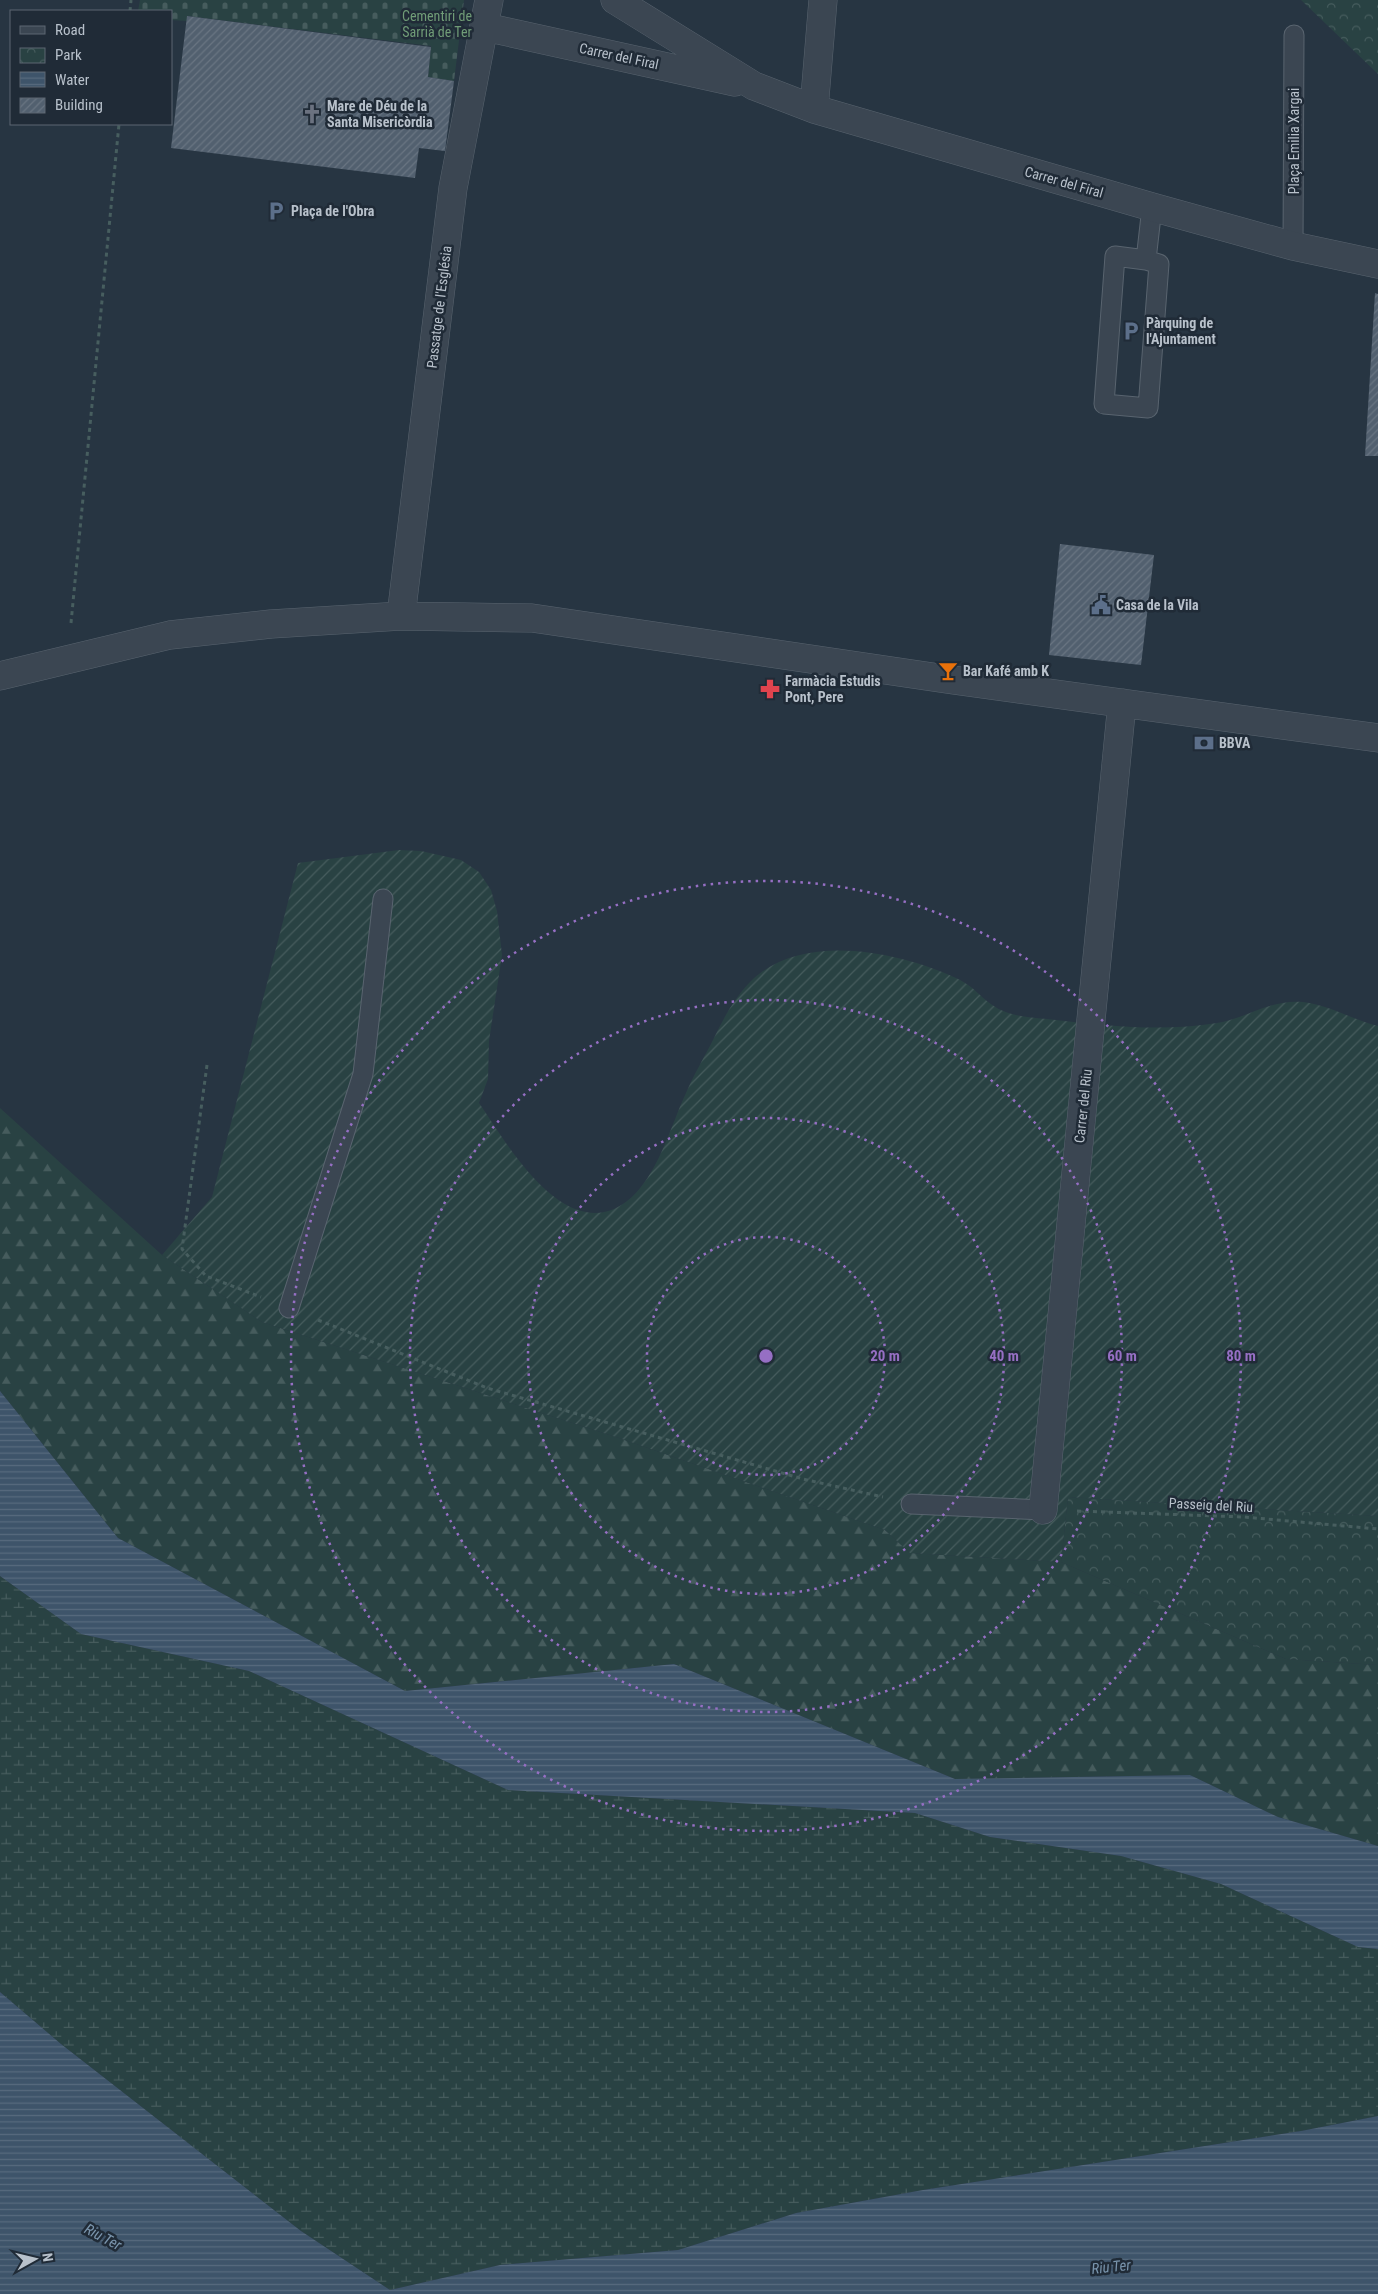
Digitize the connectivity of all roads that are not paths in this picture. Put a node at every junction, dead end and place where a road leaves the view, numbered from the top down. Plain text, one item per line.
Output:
1 (489, 0) edge
2 (615, 0) edge
3 (823, 0) edge
4 (485, 27) junction
5 (1294, 36) dead end
6 (754, 86) junction
7 (814, 108) junction
8 (1152, 208) junction
9 (1293, 246) junction
10 (1146, 260) junction
11 (1378, 264) edge
12 (402, 616) junction
13 (0, 676) edge
14 (1122, 702) junction
15 (1378, 738) edge
16 (383, 899) dead end
17 (289, 1308) road end
18 (911, 1504) road end
19 (1043, 1510) joint

1 - 4 street, Passatge de l'Església
2 - 6 street, Carrer del Firal
3 - 7 street
4 - 6 street, Carrer del Firal
4 - 12 street, Passatge de l'Església
5 - 9 lane, Plaça Emilia Xargai
6 - 7 street, Carrer del Firal
7 - 8 street, Carrer del Firal
8 - 9 street, Carrer del Firal
8 - 10 lane
9 - 11 street, Carrer del Firal
10 - 10 lane
12 - 13 street
12 - 14 street
14 - 15 street
14 - 19 street, Carrer del Riu
16 - 17 lane
18 - 19 lane

